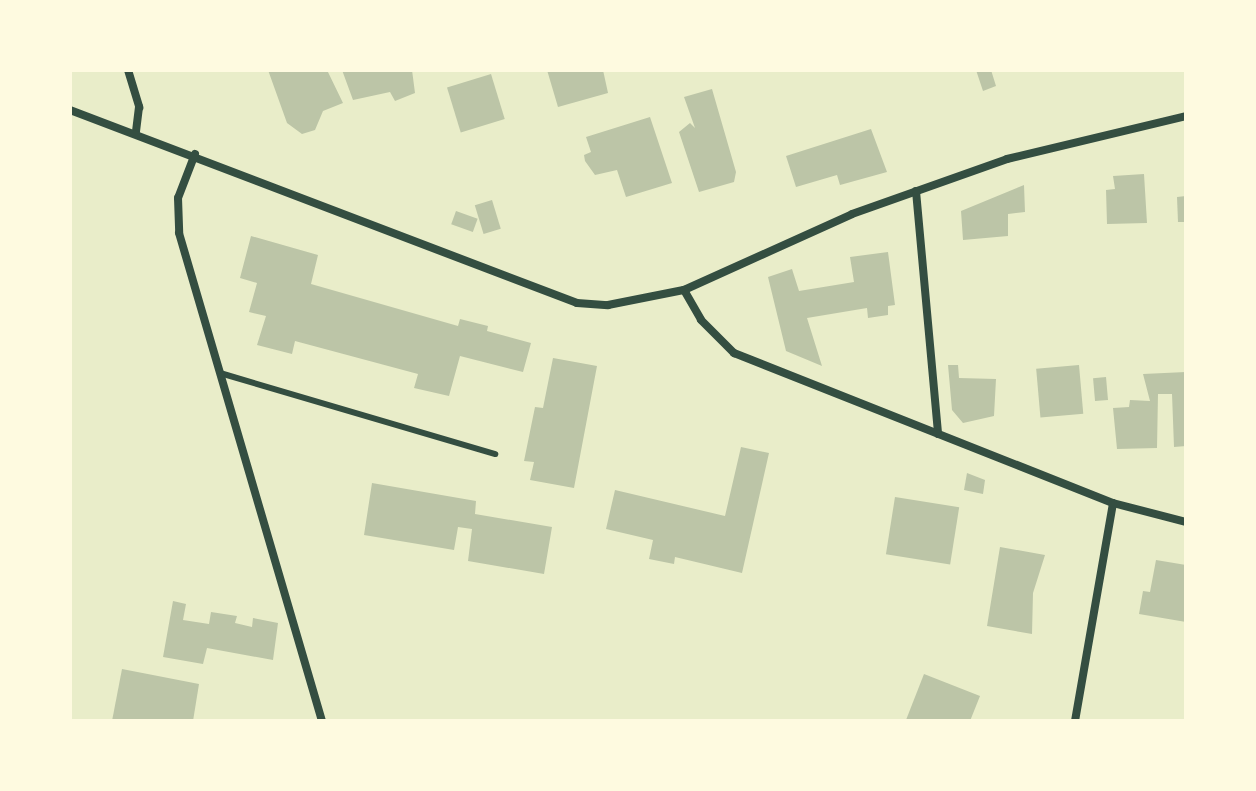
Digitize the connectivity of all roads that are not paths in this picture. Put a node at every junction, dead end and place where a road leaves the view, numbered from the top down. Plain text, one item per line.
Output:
1 (128, 70) edge
2 (70, 110) edge
3 (1186, 116) edge
4 (136, 133) junction
5 (195, 154) junction
6 (916, 191) junction
7 (684, 290) junction
8 (217, 372) junction
9 (938, 434) junction
10 (495, 454) dead end
11 (1113, 503) junction
12 (1186, 522) edge
13 (322, 721) edge
14 (1075, 721) edge

1 - 4 street
2 - 4 street
3 - 6 street
4 - 5 street
5 - 7 street
5 - 8 street
6 - 7 street
6 - 9 street
7 - 9 street
8 - 10 lane
8 - 13 street
9 - 11 street
11 - 12 street
11 - 14 street

